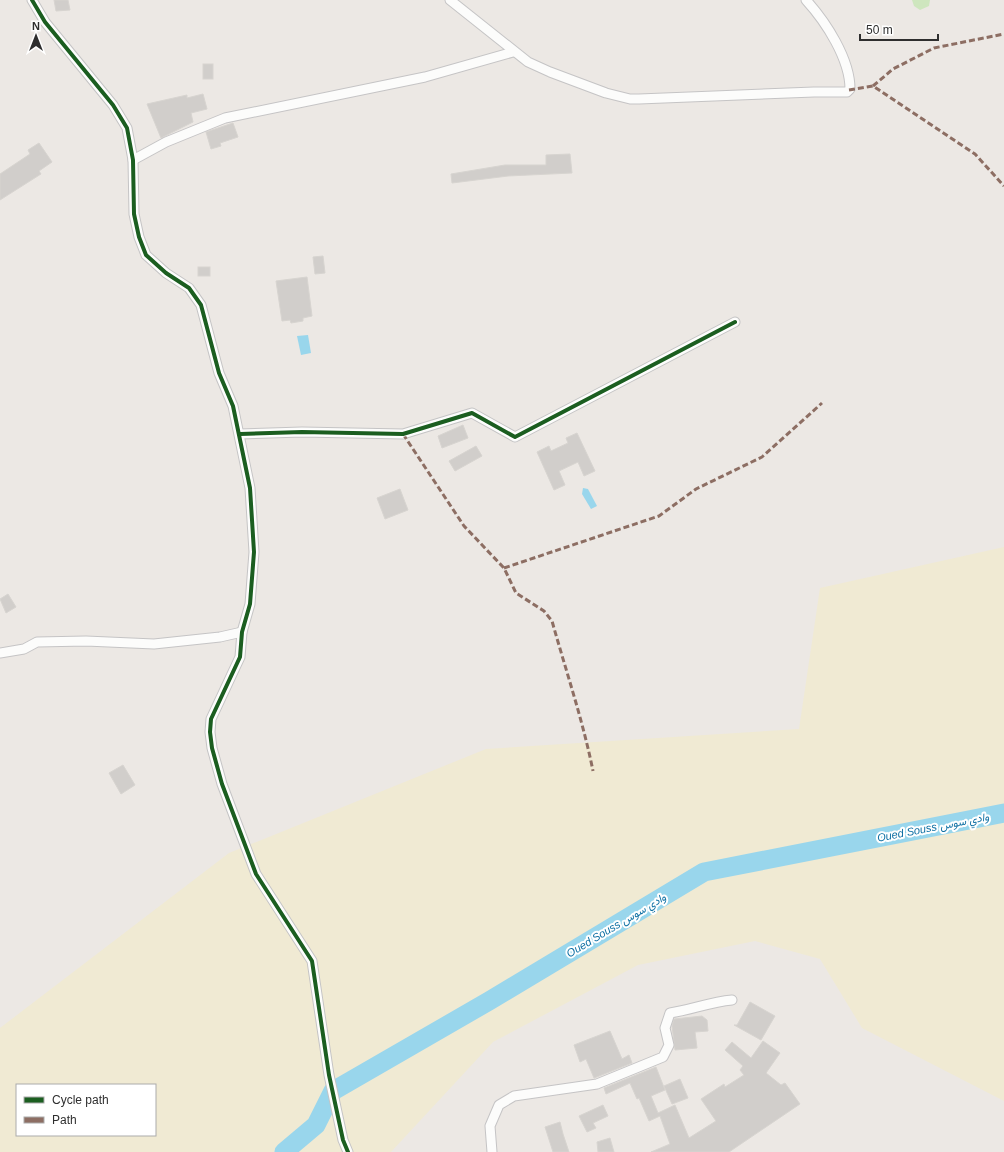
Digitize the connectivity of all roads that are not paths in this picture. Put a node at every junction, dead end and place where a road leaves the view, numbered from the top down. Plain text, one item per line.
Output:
1 (32, 0) edge
2 (450, 0) edge
3 (806, 0) edge
4 (513, 52) junction
5 (133, 160) junction
6 (735, 322) dead end
7 (240, 434) junction
8 (242, 632) junction
9 (0, 653) edge
10 (732, 1000) dead end
11 (348, 1152) edge
12 (492, 1152) edge

1 - 5 street
2 - 4 street
3 - 4 street
4 - 5 street
5 - 7 street
6 - 7 street
7 - 8 street
8 - 9 street
8 - 11 street
10 - 12 street

